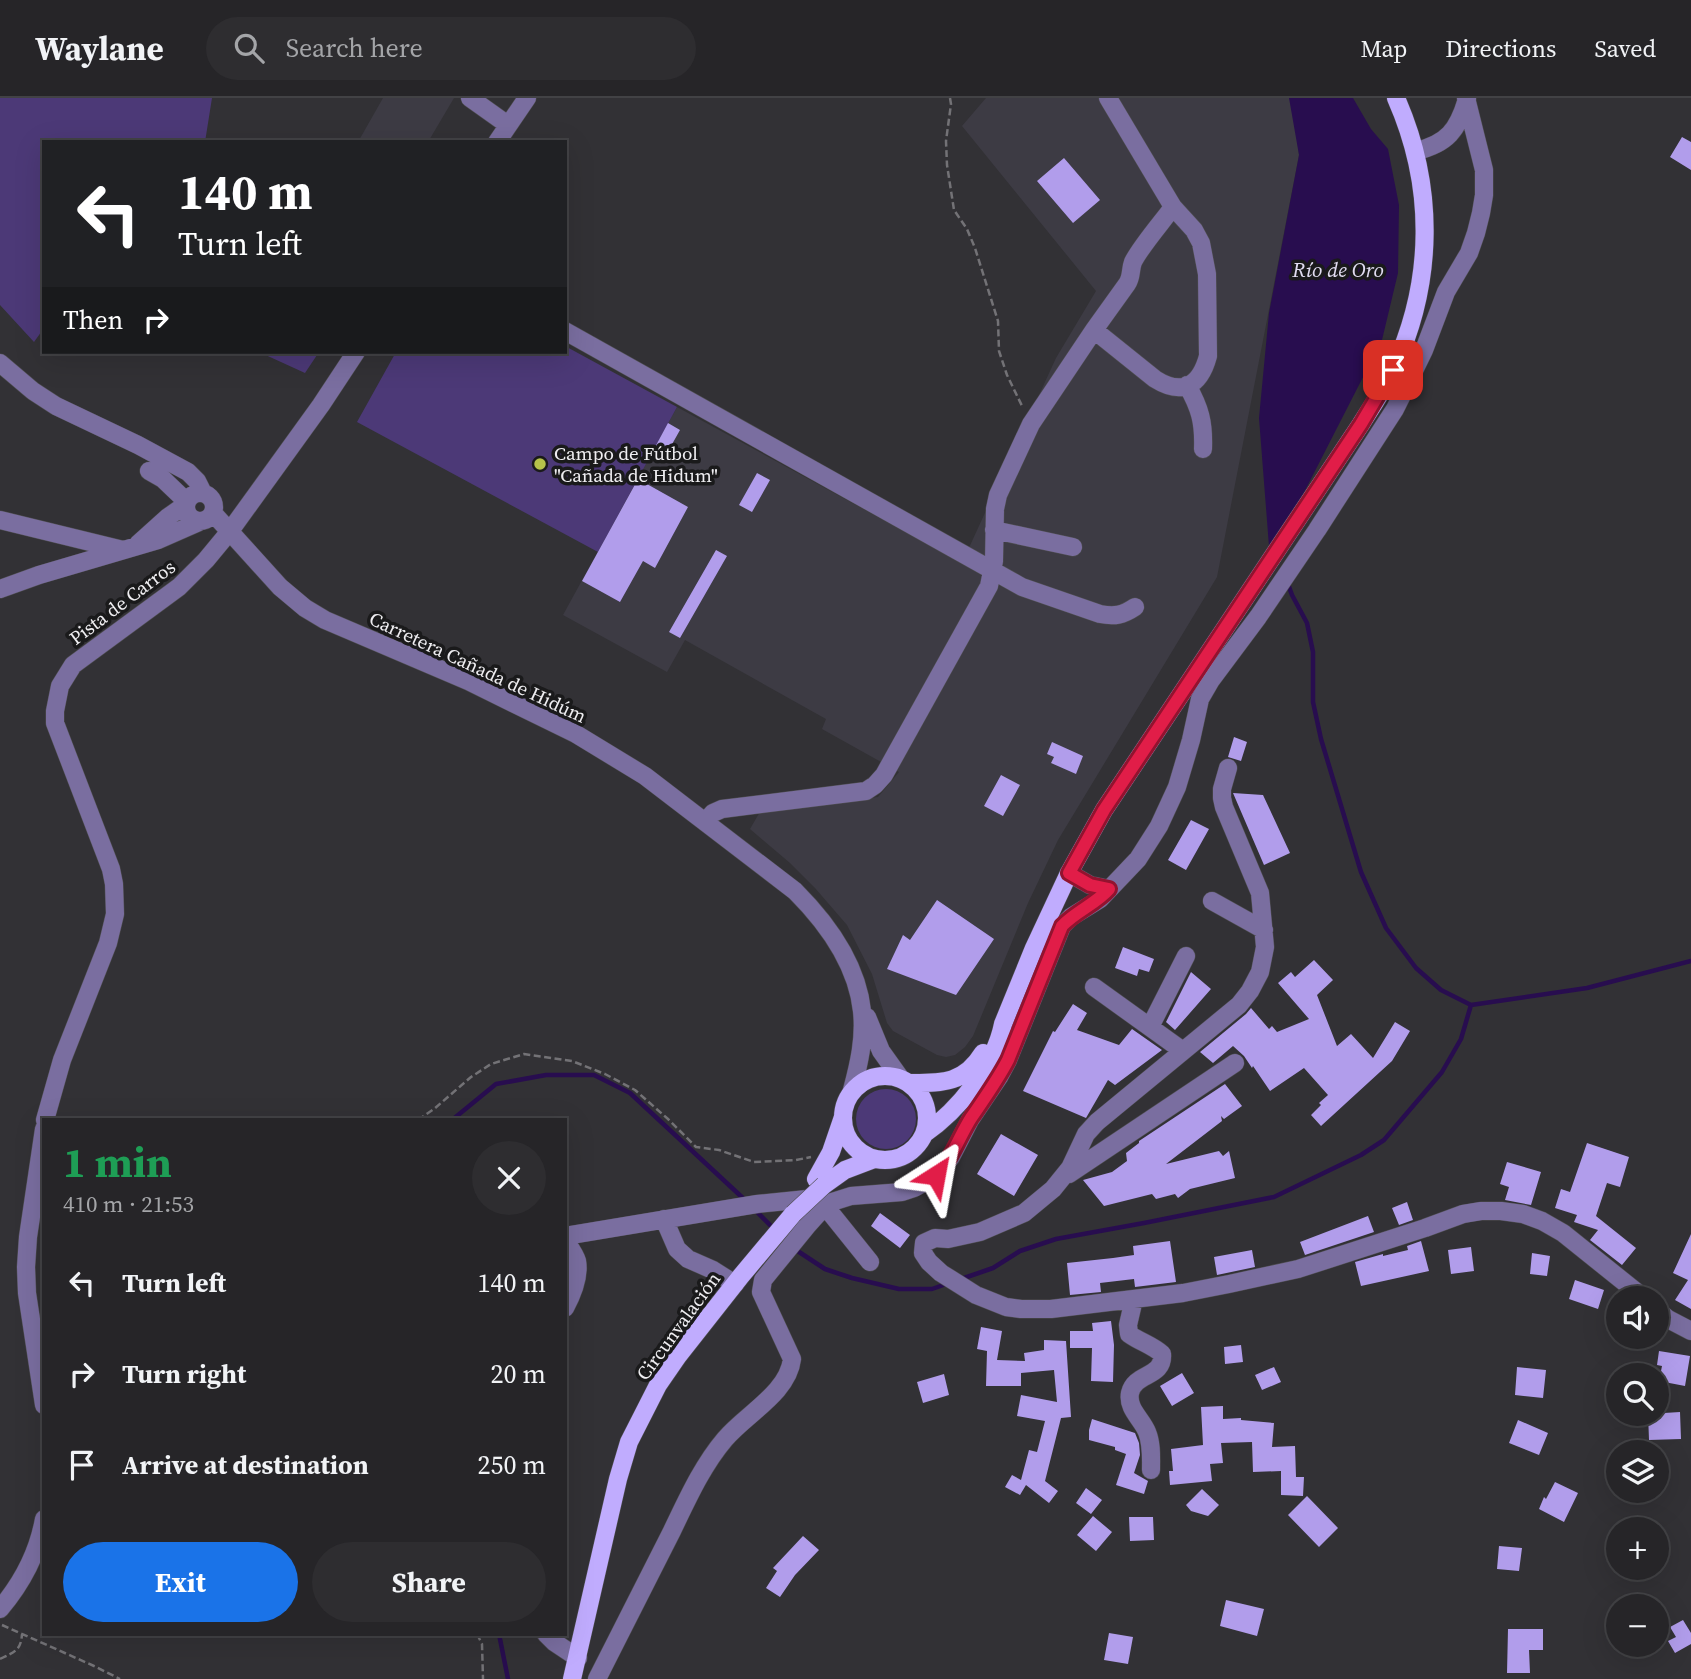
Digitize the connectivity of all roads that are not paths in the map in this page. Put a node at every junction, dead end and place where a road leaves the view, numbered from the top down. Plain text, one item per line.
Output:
1 (470, 98) edge
2 (527, 98) edge
3 (1108, 98) edge
4 (1396, 98) edge
5 (1466, 99) edge
6 (508, 125) junction
7 (498, 140) edge
8 (1416, 151) junction
9 (1173, 207) junction
10 (1094, 330) junction
11 (567, 332) edge
12 (355, 354) edge
13 (0, 363) edge
14 (1186, 385) junction
15 (1203, 449) dead end
16 (149, 471) dead end
17 (191, 500) junction
18 (206, 518) junction
19 (0, 520) edge
20 (994, 530) junction
21 (230, 531) junction
22 (1073, 547) dead end
23 (129, 548) junction
24 (993, 571) junction
25 (0, 589) edge
26 (1135, 607) dead end
27 (1228, 768) dead end
28 (706, 821) junction
29 (1069, 873) junction
30 (1109, 889) junction
31 (1212, 901) dead end
32 (1263, 922) junction
33 (1186, 957) dead end
34 (1094, 987) dead end
35 (862, 1008) junction
36 (1003, 1024) junction
37 (1150, 1027) junction
38 (1183, 1051) junction
39 (1235, 1063) dead end
40 (905, 1081) junction
41 (852, 1090) junction
42 (843, 1117) junction
43 (46, 1118) edge
44 (924, 1134) junction
45 (42, 1142) edge
46 (874, 1159) junction
47 (845, 1170) junction
48 (1062, 1178) junction
49 (820, 1182) junction
50 (851, 1196) junction
51 (825, 1206) junction
52 (664, 1219) junction
53 (800, 1220) junction
54 (567, 1238) edge
55 (567, 1242) edge
56 (870, 1262) dead end
57 (738, 1280) junction
58 (1629, 1286) edge
59 (1134, 1299) junction
60 (567, 1304) edge
61 (1669, 1320) edge
62 (1691, 1331) edge
63 (42, 1392) edge
64 (1151, 1470) dead end
65 (42, 1527) edge
66 (0, 1609) edge
67 (548, 1636) edge
68 (578, 1658) junction
69 (572, 1679) edge
70 (597, 1679) edge

1 - 6 street
2 - 6 street
3 - 9 street
4 - 8 main road
5 - 8 street
5 - 30 street
6 - 7 street
8 - 29 main road
9 - 10 street
9 - 14 street
10 - 14 street
10 - 20 street
11 - 24 street
12 - 21 street, Pista de Carros
13 - 17 street
14 - 15 street
16 - 17 street
17 - 18 street
17 - 18 street
17 - 23 street
18 - 21 street, Carretera Cañada de Hidúm
18 - 23 street
19 - 23 street
20 - 22 street
20 - 24 street
21 - 28 street, Carretera Cañada de Hidúm
21 - 43 street, Pista de Carros
23 - 25 street
24 - 26 street
24 - 28 street
27 - 32 street
28 - 35 street, Carretera Cañada de Hidúm
29 - 30 street
29 - 36 main road
30 - 50 street
31 - 32 street
32 - 38 street
33 - 37 street
34 - 37 street
35 - 40 street
35 - 41 street
36 - 40 main road
36 - 44 main road
37 - 38 street
38 - 48 street
39 - 48 street
40 - 41 main road
40 - 44 main road
41 - 42 main road
42 - 46 main road
42 - 49 main road
44 - 46 main road
45 - 63 street
46 - 47 main road
47 - 49 main road
47 - 50 street
48 - 59 street
49 - 53 main road, Circunvalación, bridge
50 - 51 street
51 - 52 street
51 - 53 street
51 - 56 street
52 - 54 street
52 - 57 street
53 - 57 main road, Circunvalación
53 - 70 street
55 - 60 street
57 - 68 main road, Circunvalación
58 - 59 street
59 - 64 street
61 - 62 street
65 - 66 street
67 - 68 street
68 - 69 main road, Circunvalación

